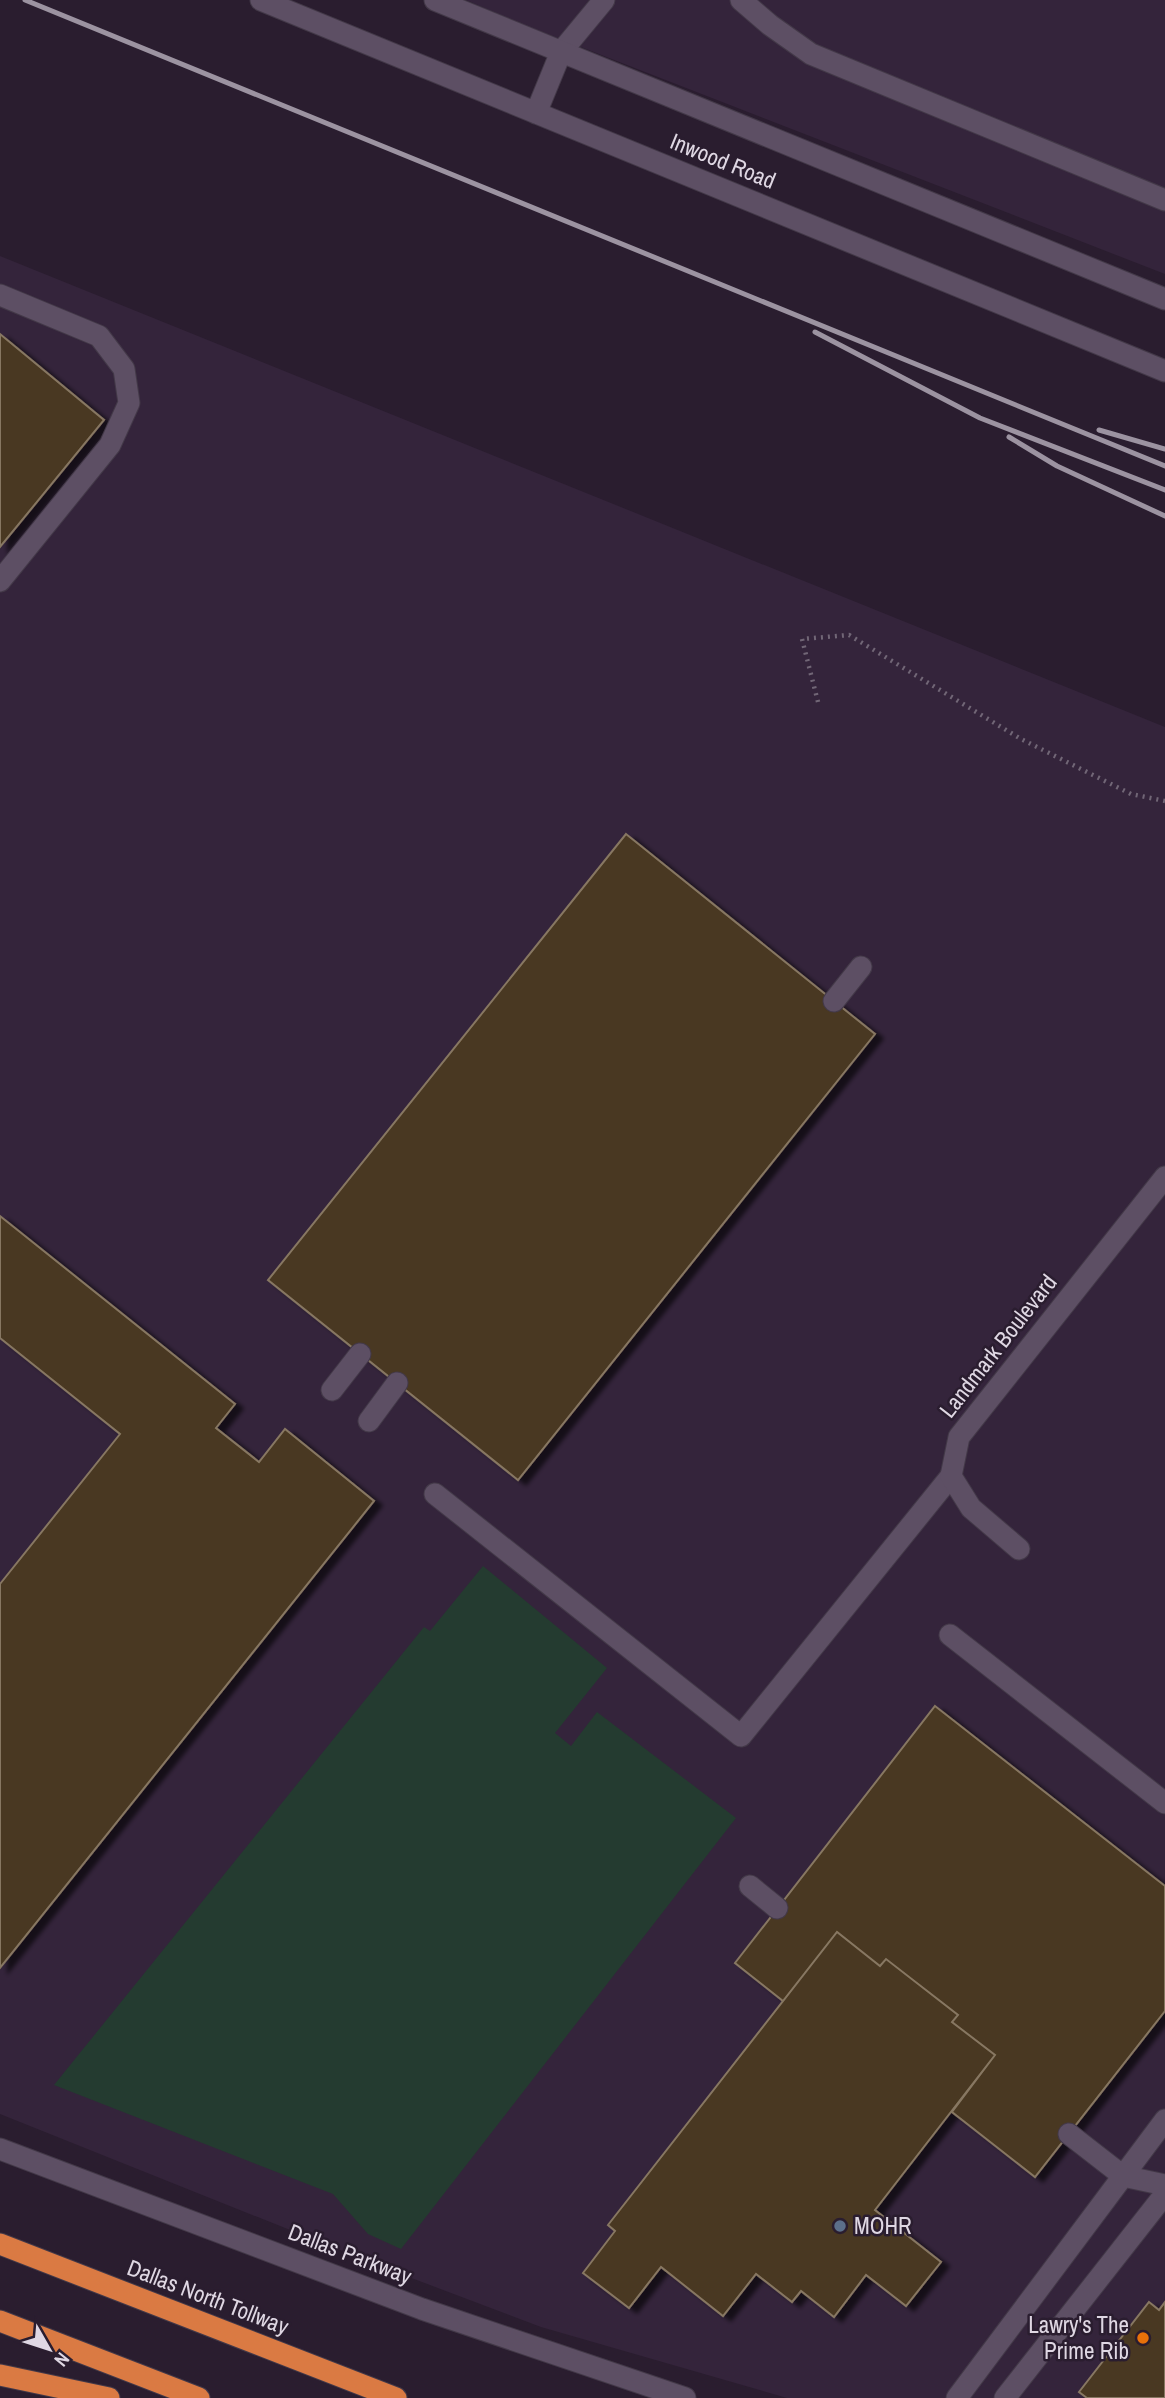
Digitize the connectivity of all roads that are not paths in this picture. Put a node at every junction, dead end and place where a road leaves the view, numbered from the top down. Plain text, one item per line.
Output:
1 (261, 0) edge
2 (435, 0) edge
3 (604, 0) edge
4 (741, 0) edge
5 (468, 6) edge
6 (561, 52) junction
7 (536, 113) junction
8 (1165, 200) edge
9 (0, 295) edge
10 (1165, 299) edge
11 (1165, 371) edge
12 (0, 581) edge
13 (860, 967) dead end
14 (834, 1001) dead end
15 (1165, 1177) edge
16 (360, 1354) dead end
17 (397, 1383) dead end
18 (332, 1390) dead end
19 (369, 1420) dead end
20 (951, 1476) junction
21 (435, 1494) dead end
22 (1019, 1549) dead end
23 (950, 1635) dead end
24 (1165, 1804) edge
25 (750, 1886) dead end
26 (777, 1908) dead end
27 (1165, 2120) edge
28 (1069, 2134) dead end
29 (0, 2149) edge
30 (1123, 2176) junction
31 (1165, 2185) edge
32 (1165, 2194) edge
33 (0, 2244) edge
34 (0, 2321) edge
35 (0, 2375) edge
36 (109, 2398) edge
37 (200, 2398) edge
38 (396, 2398) edge
39 (685, 2398) edge
40 (957, 2398) edge
41 (1005, 2398) edge

1 - 7 main road, Inwood Road
2 - 5 main road, Inwood Road
3 - 6 main road
4 - 8 main road
5 - 6 main road, Inwood Road
6 - 7 main road
6 - 10 main road, Inwood Road
7 - 11 main road, Inwood Road
9 - 12 main road
13 - 14 main road
15 - 20 main road, Landmark Boulevard
16 - 18 main road
17 - 19 main road
20 - 21 main road
20 - 22 main road
23 - 24 main road
25 - 26 main road
27 - 30 main road
28 - 30 main road
29 - 39 main road, Dallas Parkway
30 - 31 main road
30 - 40 main road
32 - 41 main road
33 - 38 highway, Dallas North Tollway
34 - 37 highway
35 - 36 highway

